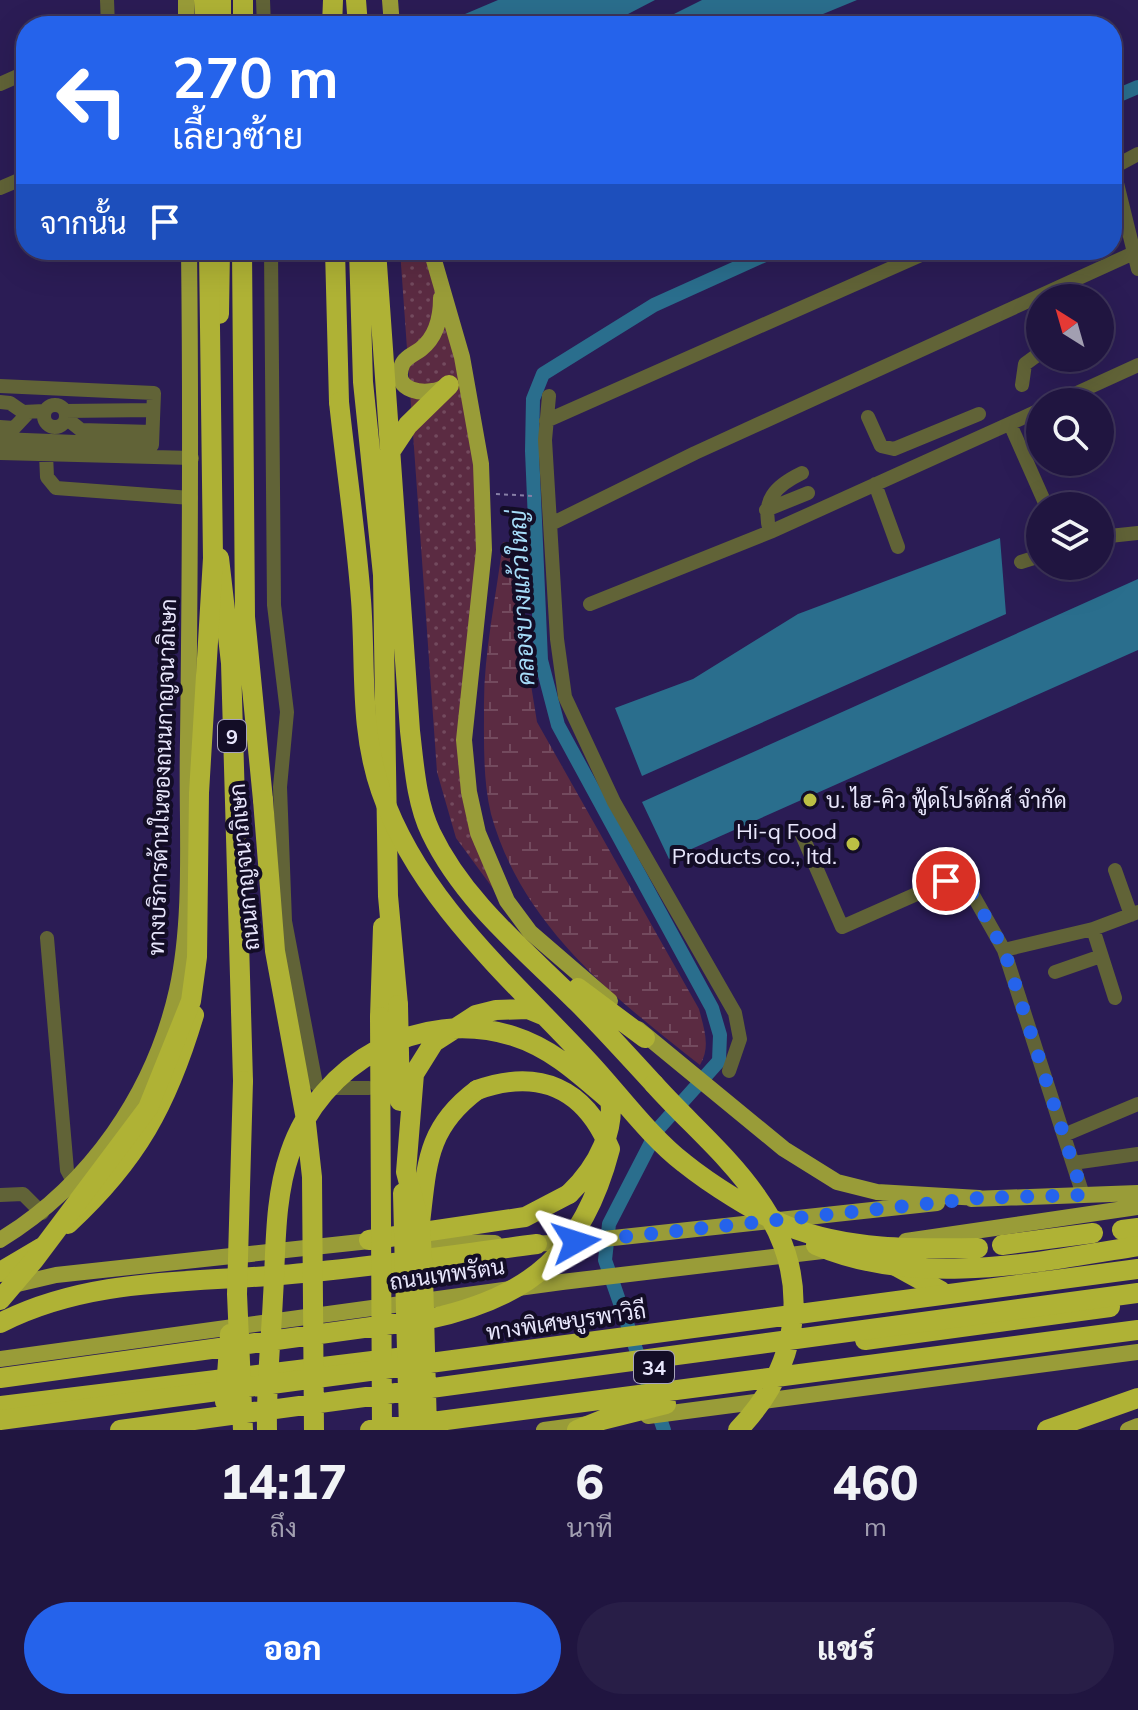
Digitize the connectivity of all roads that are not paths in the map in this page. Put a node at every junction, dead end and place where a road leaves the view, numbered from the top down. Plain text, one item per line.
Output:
1 (1122, 202) edge
2 (1137, 252) edge
3 (189, 260) edge
4 (209, 260) edge
5 (220, 260) edge
6 (242, 260) edge
7 (271, 260) edge
8 (335, 260) edge
9 (359, 260) edge
10 (377, 260) edge
11 (434, 260) edge
12 (909, 260) edge
13 (1122, 260) edge
14 (1138, 269) edge
15 (1077, 284) edge
16 (442, 288) junction
17 (1026, 308) edge
18 (462, 357) junction
19 (1026, 363) edge
20 (1138, 365) edge
21 (449, 385) junction
22 (1022, 385) dead end
23 (0, 386) edge
24 (53, 388) junction
25 (1088, 388) edge
26 (549, 396) dead end
27 (0, 402) edge
28 (153, 410) junction
29 (52, 411) junction
30 (979, 414) dead end
31 (868, 417) dead end
32 (1026, 417) edge
33 (546, 421) junction
34 (1010, 424) junction
35 (0, 427) edge
36 (152, 432) junction
37 (0, 439) edge
38 (50, 444) junction
39 (904, 445) junction
40 (390, 452) junction
41 (0, 453) edge
42 (192, 458) junction
43 (916, 466) junction
44 (802, 473) dead end
45 (875, 484) junction
46 (1040, 492) edge
47 (808, 493) dead end
48 (191, 498) junction
49 (766, 510) junction
50 (551, 524) junction
51 (770, 532) junction
52 (1138, 533) edge
53 (1114, 536) edge
54 (898, 547) dead end
55 (218, 554) junction
56 (1026, 560) edge
57 (1021, 562) dead end
58 (590, 604) dead end
59 (802, 835) dead end
60 (1115, 870) dead end
61 (388, 896) junction
62 (484, 913) junction
63 (1134, 914) edge
64 (1093, 929) junction
65 (47, 938) dead end
66 (1004, 950) junction
67 (1101, 956) junction
68 (1055, 972) dead end
69 (1115, 998) dead end
70 (645, 1038) junction
71 (729, 1071) dead end
72 (369, 1088) dead end
73 (1138, 1104) edge
74 (1064, 1135) junction
75 (1138, 1154) edge
76 (683, 1162) junction
77 (1073, 1163) junction
78 (74, 1183) junction
79 (1138, 1193) edge
80 (0, 1195) edge
81 (1083, 1195) junction
82 (979, 1198) junction
83 (1138, 1207) edge
84 (42, 1213) junction
85 (420, 1225) junction
86 (786, 1225) junction
87 (1093, 1233) dead end
88 (0, 1240) edge
89 (369, 1240) junction
90 (537, 1244) junction
91 (1002, 1245) dead end
92 (860, 1246) junction
93 (1138, 1246) edge
94 (978, 1248) dead end
95 (1138, 1267) edge
96 (0, 1272) edge
97 (0, 1288) edge
98 (941, 1291) junction
99 (1138, 1293) edge
100 (237, 1294) junction
101 (0, 1300) edge
102 (1138, 1303) edge
103 (0, 1323) edge
104 (1138, 1330) edge
105 (1138, 1340) edge
106 (1138, 1352) edge
107 (0, 1359) edge
108 (0, 1378) edge
109 (1138, 1398) edge
110 (0, 1406) edge
111 (0, 1420) edge
112 (1138, 1426) edge
113 (120, 1430) edge
114 (170, 1430) edge
115 (224, 1430) edge
116 (243, 1430) edge
117 (267, 1430) edge
118 (314, 1430) edge
119 (370, 1430) edge
120 (382, 1430) edge
121 (409, 1430) edge
122 (427, 1430) edge
123 (544, 1430) edge
124 (577, 1430) edge
125 (738, 1430) edge
126 (1047, 1430) edge
127 (1128, 1430) edge

1 - 2 street
2 - 14 street
3 - 42 main road, ทางบริการด้านในของถนนกาญจนาภิเษก
4 - 101 highway, bridge
5 - 55 highway, ถนนกาญจนาภิเษก / 9
6 - 118 highway, ถนนกาญจนาภิเษก, bridge
7 - 72 street
8 - 76 highway, bridge
9 - 61 highway
10 - 40 highway
11 - 16 main road
12 - 33 street
13 - 15 street
16 - 18 main road
16 - 21 main road
17 - 50 street
18 - 21 main road
18 - 70 main road
19 - 22 street
20 - 25 street
21 - 40 highway
23 - 24 street
24 - 28 street
24 - 29 street
26 - 33 street
27 - 29 street
28 - 29 street
28 - 36 street
29 - 35 street
29 - 36 street
29 - 38 street
30 - 39 street
31 - 39 street
32 - 34 street
33 - 50 street
34 - 43 street
34 - 46 street
36 - 38 street
37 - 38 street
38 - 41 street
38 - 42 street
38 - 48 street
39 - 43 street
40 - 62 highway
42 - 48 main road, ทางบริการด้านในของถนนกาญจนาภิเษก
43 - 45 street
44 - 49 street
45 - 51 street
45 - 54 street
47 - 49 street
48 - 78 main road, ทางบริการด้านในของถนนกาญจนาภิเษก
49 - 51 street
50 - 71 street
51 - 58 street
52 - 53 street
55 - 96 highway
55 - 100 highway, ถนนกาญจนาภิเษก / 9, bridge
56 - 57 street
59 - 66 street
60 - 63 street
61 - 120 highway, bridge
61 - 121 highway, bridge
62 - 70 highway
62 - 125 highway, bridge
63 - 64 street
64 - 66 street
64 - 67 street
65 - 78 street
66 - 74 street
67 - 68 street
67 - 69 street
70 - 82 main road
73 - 74 street
74 - 77 street
75 - 77 street
76 - 86 highway, bridge
76 - 117 highway, bridge
77 - 81 street
78 - 84 main road, ทางบริการด้านในของถนนกาญจนาภิเษก
79 - 81 main road
80 - 84 street
81 - 82 main road
82 - 90 main road
83 - 92 main road, ถนนเทพรัตน
84 - 88 main road, ทางบริการด้านในของถนนกาญจนาภิเษก
85 - 89 highway, bridge
85 - 108 highway, bridge
85 - 122 highway, bridge
86 - 93 highway, bridge
86 - 94 highway, bridge
87 - 91 highway
89 - 90 main road
89 - 97 main road
90 - 103 highway
92 - 98 highway
92 - 107 main road, ถนนเทพรัตน
95 - 98 highway, 34
95 - 111 highway, ทางพิเศษบูรพาวิถี, bridge
98 - 110 highway, 34, bridge
99 - 113 highway, bridge
100 - 115 highway, bridge
100 - 116 highway, ถนนกาญจนาภิเษก / 9, bridge
102 - 114 highway, 34
104 - 119 highway, bridge
105 - 124 highway, bridge
106 - 123 main road, 34
109 - 126 highway
112 - 127 main road

